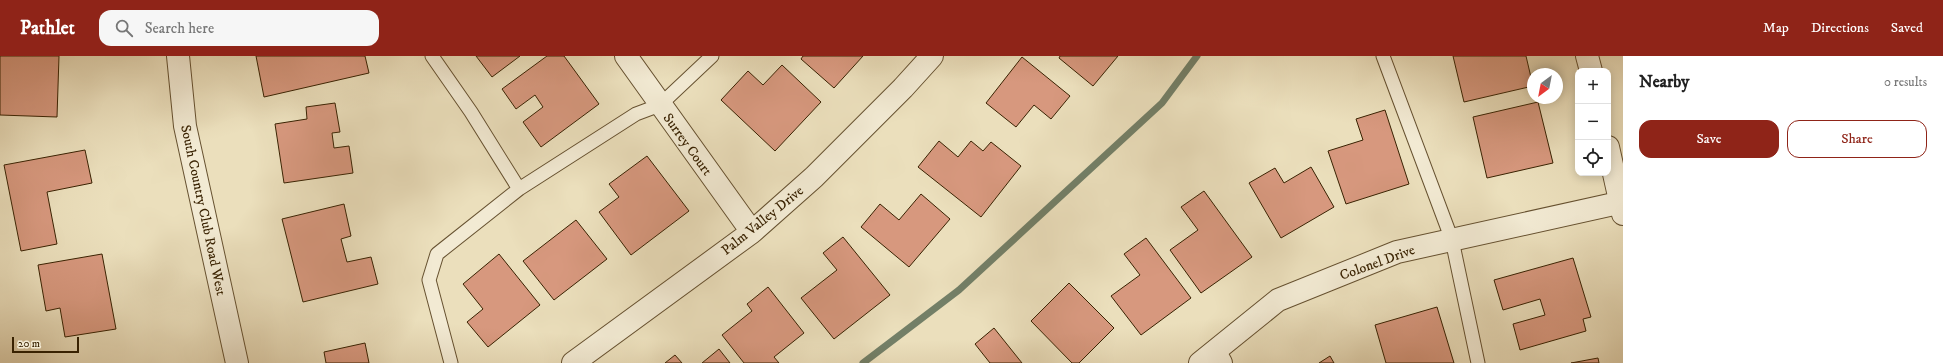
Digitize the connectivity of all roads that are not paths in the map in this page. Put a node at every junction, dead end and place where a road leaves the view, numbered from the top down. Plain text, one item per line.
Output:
1 (178, 56) edge
2 (432, 56) edge
3 (626, 56) edge
4 (712, 56) edge
5 (932, 56) edge
6 (1383, 56) edge
7 (1588, 56) edge
8 (1590, 68) edge
9 (660, 105) junction
10 (1611, 160) edge
11 (519, 189) junction
12 (1622, 206) edge
13 (752, 232) junction
14 (1452, 240) junction
15 (1212, 359) edge
16 (237, 363) edge
17 (451, 363) edge
18 (573, 363) edge
19 (1478, 363) edge

1 - 16 street, South Country Club Road West
2 - 11 lane
3 - 9 street, Surrey Court
4 - 9 lane
5 - 13 street, Palm Valley Drive
6 - 14 lane
7 - 8 street
9 - 11 lane
9 - 13 street, Surrey Court
10 - 12 street
11 - 17 lane
12 - 14 street, Colonel Drive
13 - 18 street, Palm Valley Drive
14 - 15 street, Colonel Drive
14 - 19 lane

